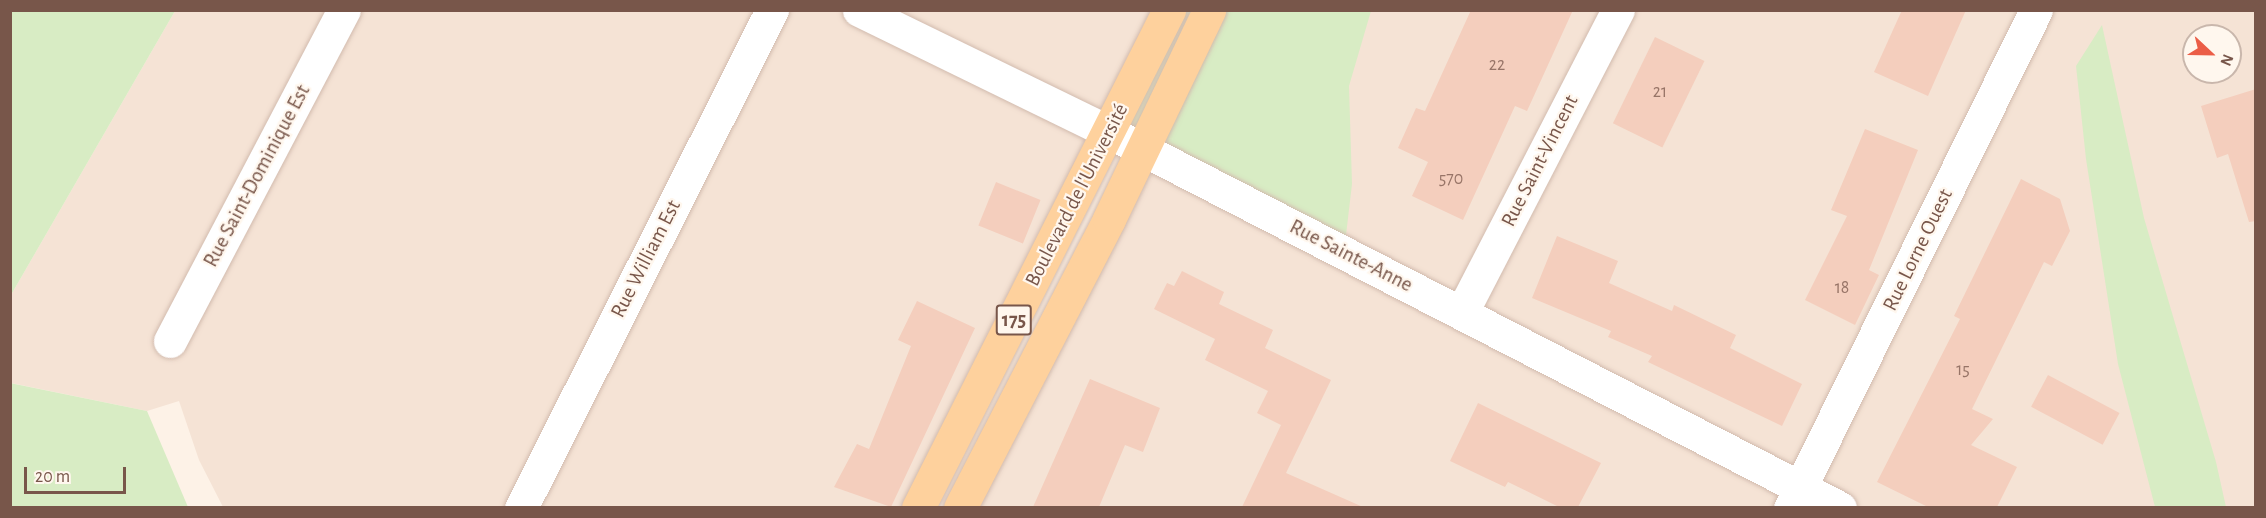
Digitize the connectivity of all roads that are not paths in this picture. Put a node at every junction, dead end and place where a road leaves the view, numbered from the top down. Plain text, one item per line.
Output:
1 (344, 10) edge
2 (772, 10) edge
3 (859, 10) edge
4 (1169, 10) edge
5 (1209, 10) edge
6 (1618, 10) edge
7 (2036, 10) edge
8 (1109, 132) junction
9 (1144, 149) junction
10 (1462, 312) junction
11 (170, 341) dead end
12 (1795, 498) edge
13 (521, 507) edge
14 (918, 507) edge
15 (960, 507) edge
16 (1840, 507) edge

1 - 11 street, Rue Saint-Dominique Est
2 - 13 street, Rue William Est
3 - 8 street, Rue Sainte-Anne
4 - 8 main road, Boulevard de l'Université / 175
5 - 9 main road, Boulevard de l'Université / 175
6 - 10 street, Rue Saint-Vincent
7 - 12 street, Rue Lorne Ouest
8 - 9 street, Rue Sainte-Anne
8 - 14 main road, Boulevard de l'Université / 175
9 - 10 street, Rue Sainte-Anne
9 - 15 main road, Boulevard de l'Université / 175
10 - 12 street, Rue Sainte-Anne
12 - 16 street, Rue Sainte-Anne

